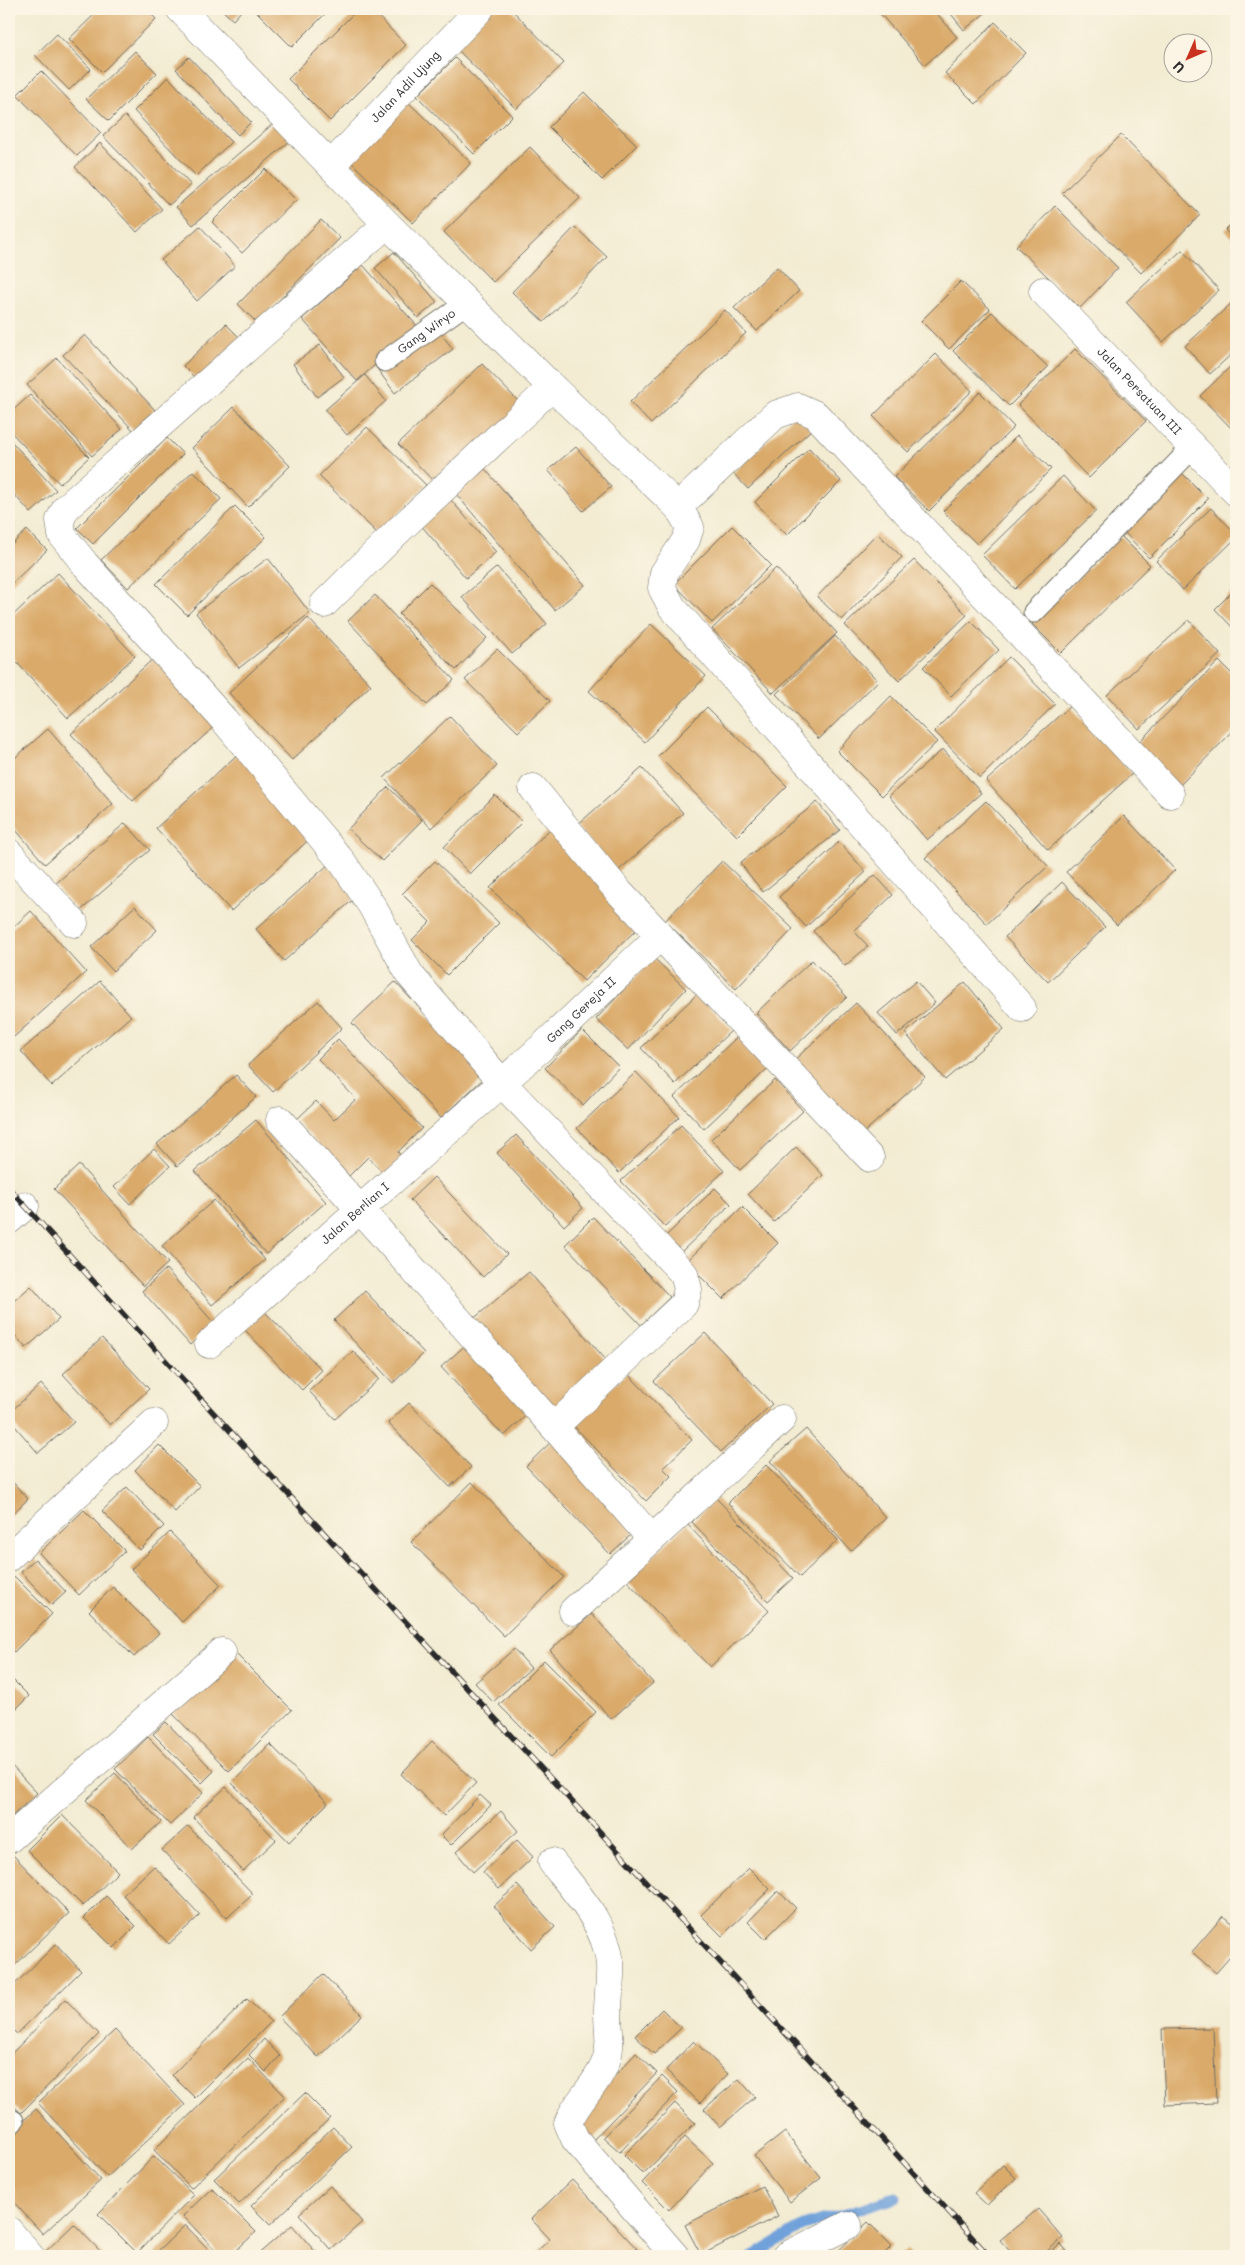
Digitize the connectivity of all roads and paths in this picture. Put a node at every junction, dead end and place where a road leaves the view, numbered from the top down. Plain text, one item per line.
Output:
1 (180, 9) edge
2 (480, 9) edge
3 (331, 165) junction
4 (387, 224) junction
5 (1043, 291) dead end
6 (468, 302) junction
7 (385, 361) dead end
8 (552, 387) junction
9 (1193, 447) junction
10 (1236, 492) edge
11 (678, 507) junction
12 (324, 604) dead end
13 (1034, 612) dead end
14 (533, 788) dead end
15 (1170, 794) dead end
16 (9, 852) edge
17 (74, 922) dead end
18 (660, 936) junction
19 (1022, 1008) dead end
20 (501, 1082) junction
21 (280, 1120) dead end
22 (870, 1158) dead end
23 (360, 1210) junction
24 (209, 1344) dead end
25 (782, 1419) dead end
26 (154, 1424) dead end
27 (554, 1427) junction
28 (652, 1539) junction
29 (9, 1557) edge
30 (573, 1611) dead end
31 (222, 1652) dead end
32 (9, 1839) edge
33 (552, 1862) dead end
34 (848, 2225) dead end
35 (9, 2231) edge
36 (30, 2256) edge
37 (675, 2256) edge
38 (786, 2256) edge

1 - 3 street
2 - 3 street, Jalan Adil Ujung
3 - 4 street
4 - 6 street
4 - 20 street
5 - 9 street, Jalan Persatuan III
6 - 7 lane, Gang Wiryo
6 - 8 street
8 - 11 street
8 - 12 street
9 - 10 street, Jalan Persatuan III
9 - 13 lane
11 - 15 street
11 - 19 street
14 - 18 street
16 - 17 street
18 - 20 street, Gang Gereja II
18 - 22 street
20 - 23 street, Jalan Berlian I
20 - 27 street
21 - 23 street
23 - 24 street, Jalan Berlian I
23 - 27 street
25 - 28 street
26 - 29 street
27 - 28 street
28 - 30 street
31 - 32 street
33 - 37 street
34 - 38 street
35 - 36 street

